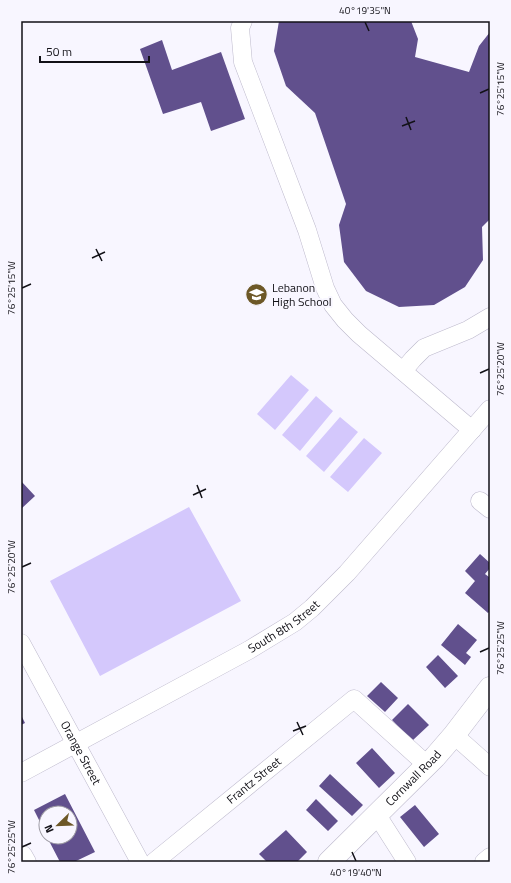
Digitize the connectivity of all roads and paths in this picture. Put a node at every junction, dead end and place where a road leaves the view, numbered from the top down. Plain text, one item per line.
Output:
1 (239, 24) edge
2 (490, 317) edge
3 (403, 371) junction
4 (490, 409) edge
5 (472, 430) junction
6 (21, 643) edge
7 (490, 688) edge
8 (454, 735) junction
9 (76, 744) junction
10 (427, 765) junction
11 (490, 767) edge
12 (21, 773) edge
13 (377, 815) junction
14 (490, 856) edge
15 (140, 862) edge
16 (154, 862) edge
17 (330, 862) edge
18 (407, 862) edge
19 (484, 862) edge

1 - 3 street
2 - 3 street
3 - 5 street
4 - 5 street, South 8th Street
5 - 9 street, South 8th Street
6 - 9 street, Orange Street
7 - 8 main road, Cornwall Road
8 - 10 main road, Cornwall Road
8 - 11 street
9 - 12 street, South 8th Street
9 - 15 street, Orange Street
10 - 13 main road, Cornwall Road
10 - 16 street, Frantz Street
13 - 17 main road, Cornwall Road
13 - 18 street
14 - 19 street

